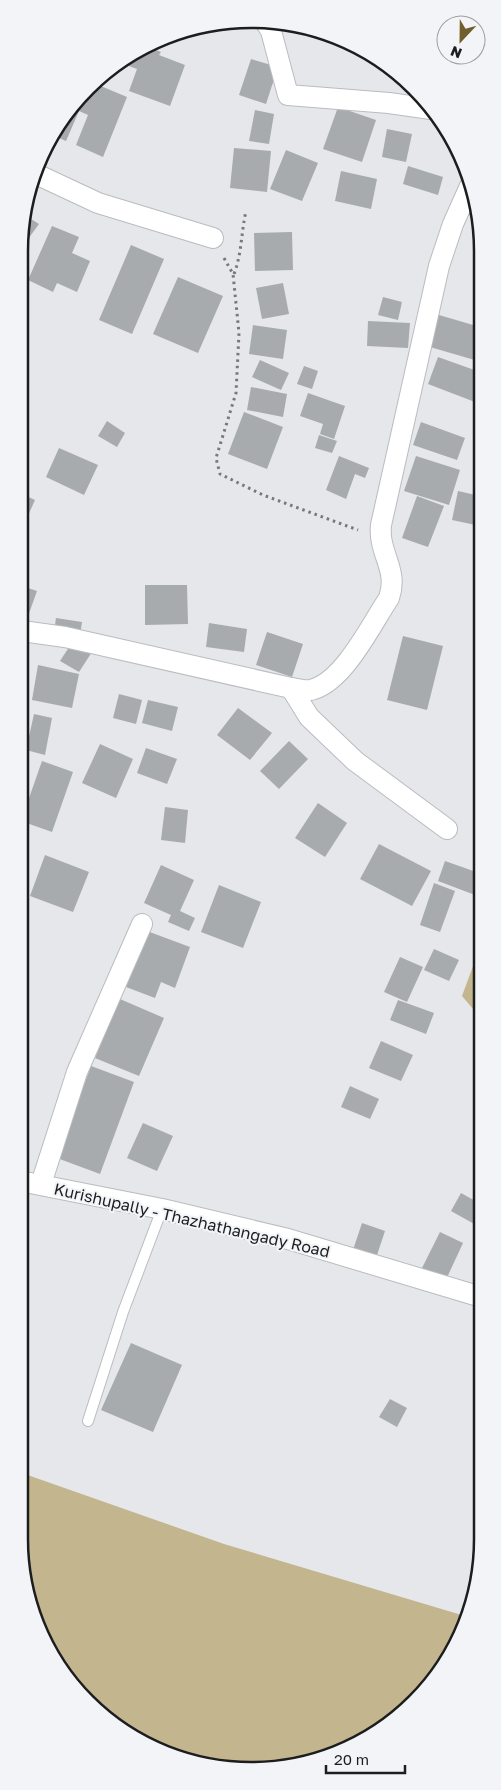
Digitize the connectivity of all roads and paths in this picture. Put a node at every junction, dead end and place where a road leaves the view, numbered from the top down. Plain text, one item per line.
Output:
1 (269, 28) edge
2 (422, 109) edge
3 (40, 176) edge
4 (466, 194) edge
5 (246, 211) dead end
6 (213, 238) dead end
7 (380, 538) junction
8 (28, 632) edge
9 (291, 688) junction
10 (447, 829) dead end
11 (142, 924) dead end
12 (28, 1182) edge
13 (41, 1184) junction
14 (162, 1209) junction
15 (474, 1295) edge
16 (88, 1421) dead end

1 - 2 street
3 - 6 street
4 - 7 street
5 - 7 path
7 - 9 street
8 - 9 street
9 - 10 street
11 - 13 street
12 - 13 street, Kurishupally - Thazhathangady Road
13 - 14 street, Kurishupally - Thazhathangady Road
14 - 15 street, Kurishupally - Thazhathangady Road
14 - 16 lane

